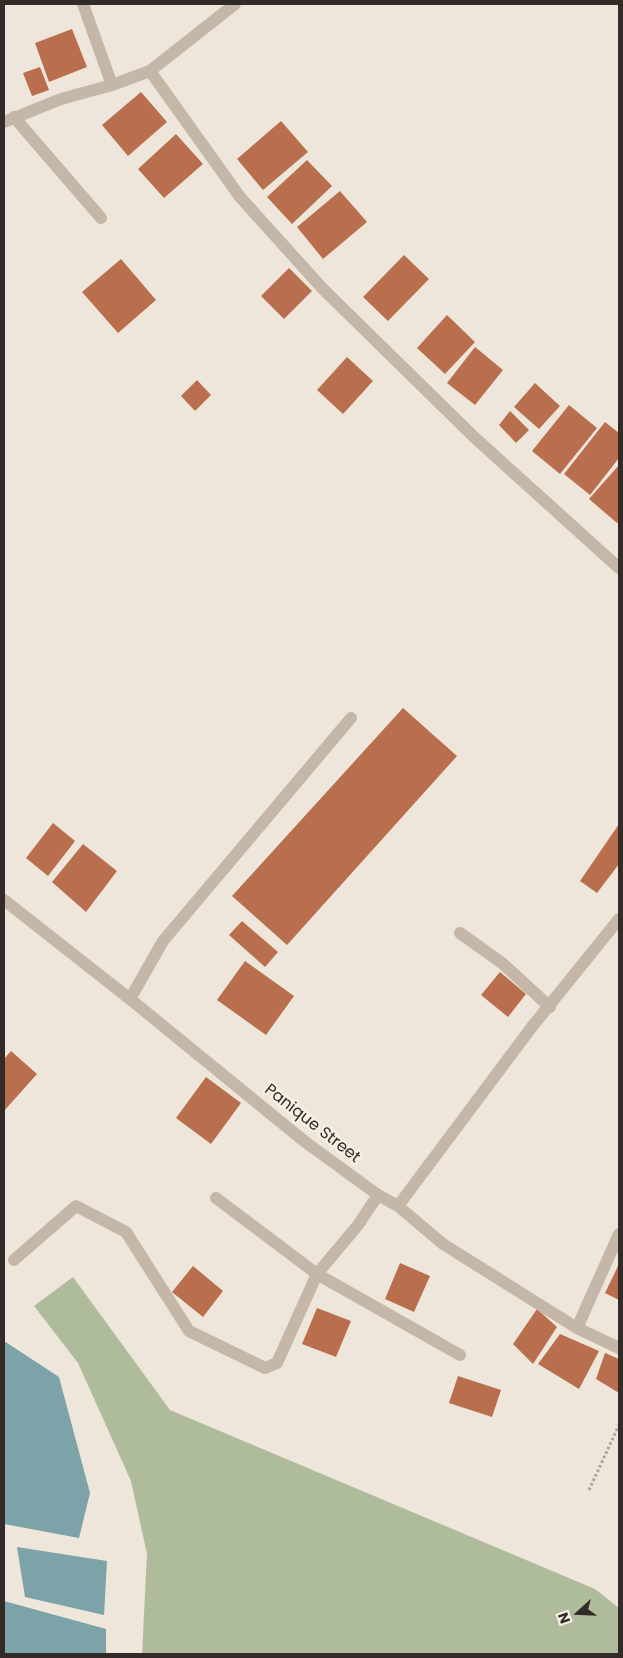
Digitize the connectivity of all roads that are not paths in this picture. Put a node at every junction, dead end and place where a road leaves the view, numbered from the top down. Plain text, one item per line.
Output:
1 (83, 4) edge
2 (235, 4) edge
3 (150, 72) junction
4 (112, 85) junction
5 (9, 120) edge
6 (101, 218) dead end
7 (619, 568) edge
8 (351, 718) dead end
9 (4, 900) edge
10 (619, 919) edge
11 (460, 933) dead end
12 (130, 999) junction
13 (550, 1007) junction
14 (378, 1194) junction
15 (216, 1198) dead end
16 (398, 1206) junction
17 (619, 1234) edge
18 (14, 1260) dead end
19 (317, 1274) junction
20 (577, 1328) junction
21 (619, 1348) edge
22 (460, 1355) dead end

1 - 4 street
2 - 3 street
3 - 4 street
3 - 7 street
4 - 5 street
5 - 6 street
8 - 12 street
9 - 12 street, Panique Street
10 - 13 street
11 - 13 street
12 - 14 street, Panique Street
13 - 16 street
14 - 16 street, Panique Street
14 - 19 street
15 - 19 street
16 - 20 street, Panique Street
17 - 20 street
18 - 19 street
19 - 22 street
20 - 21 street, Panique Street

